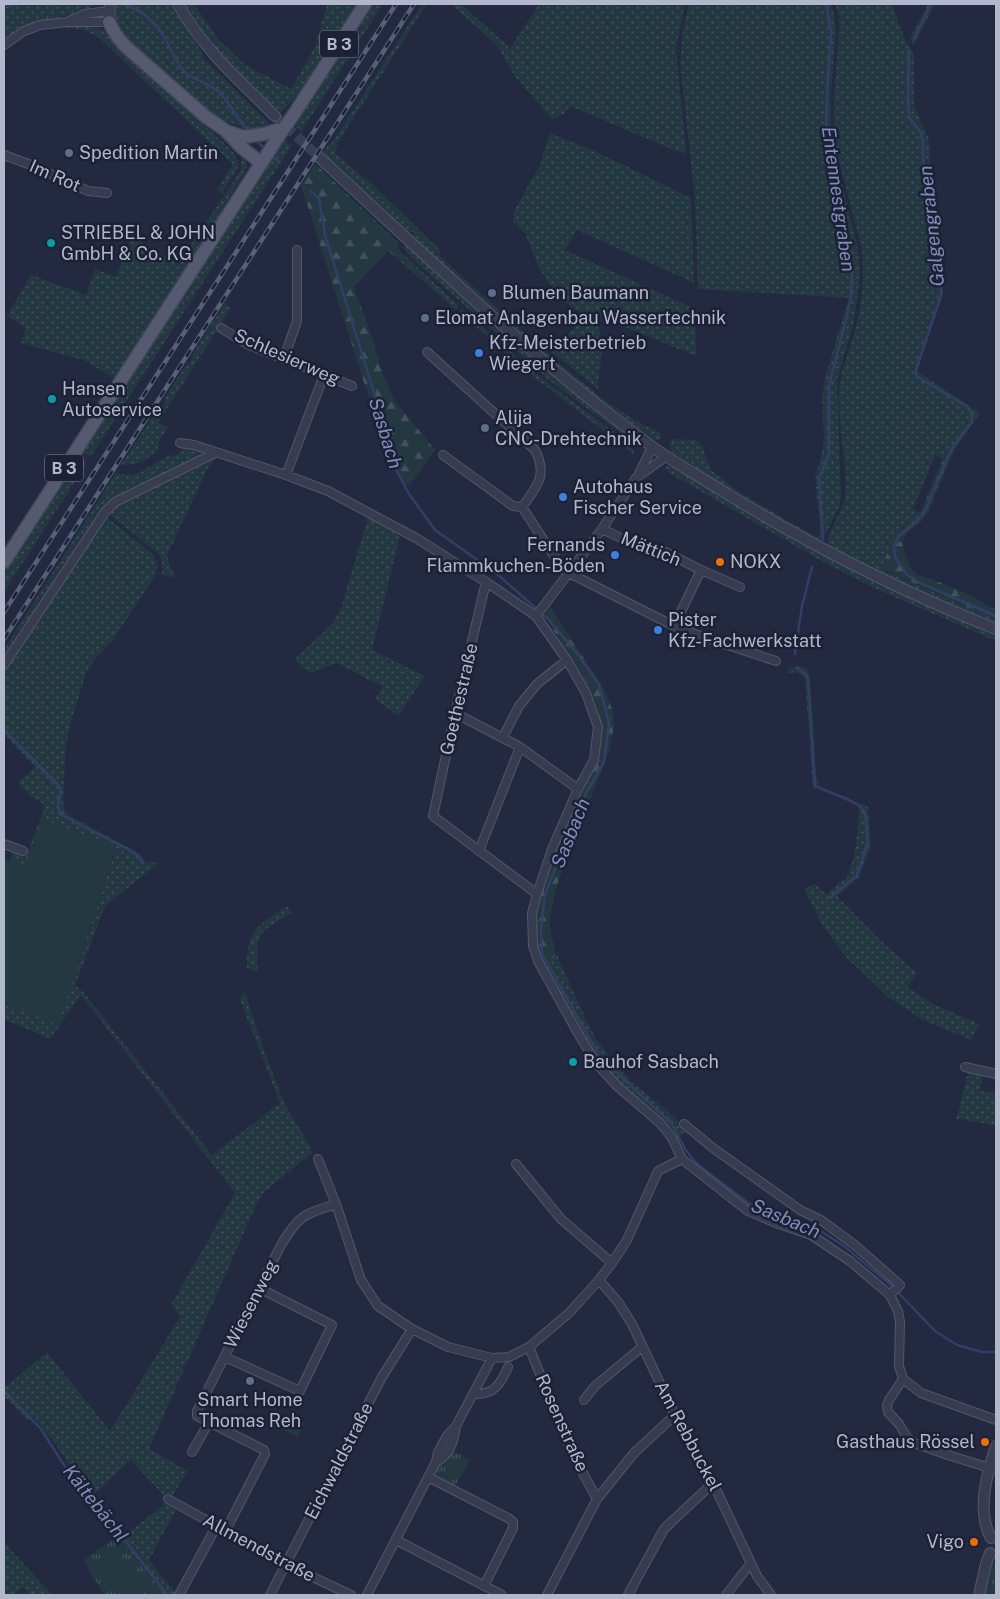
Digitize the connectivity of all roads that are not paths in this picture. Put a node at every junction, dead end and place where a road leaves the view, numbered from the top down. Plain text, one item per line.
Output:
1 (178, 4) edge
2 (365, 4) edge
3 (109, 12) edge
4 (4, 45) edge
5 (275, 116) tunnel mouth
6 (284, 128) junction
7 (225, 130) junction
8 (246, 137) junction
9 (4, 155) edge
10 (264, 158) junction
11 (320, 158) tunnel mouth
12 (107, 193) dead end
13 (297, 250) dead end
14 (221, 328) dead end
15 (427, 352) dead end
16 (284, 358) junction
17 (324, 375) junction
18 (352, 386) dead end
19 (180, 443) dead end
20 (652, 447) junction
21 (216, 453) junction
22 (443, 455) dead end
23 (665, 456) junction
24 (286, 475) junction
25 (636, 478) junction
26 (522, 507) junction
27 (602, 529) junction
28 (4, 562) edge
29 (701, 570) junction
30 (569, 573) junction
31 (486, 582) junction
32 (740, 587) dead end
33 (537, 614) junction
34 (674, 626) junction
35 (996, 629) edge
36 (567, 660) junction
37 (776, 661) dead end
38 (4, 665) edge
39 (455, 713) junction
40 (503, 737) junction
41 (520, 747) junction
42 (578, 789) junction
43 (4, 844) edge
44 (23, 851) dead end
45 (479, 851) junction
46 (537, 894) junction
47 (965, 1067) dead end
48 (996, 1074) edge
49 (684, 1124) dead end
50 (318, 1158) dead end
51 (682, 1159) junction
52 (516, 1164) dead end
53 (336, 1204) junction
54 (612, 1263) junction
55 (599, 1280) junction
56 (259, 1288) junction
57 (891, 1294) junction
58 (412, 1329) junction
59 (529, 1347) junction
60 (642, 1348) junction
61 (225, 1358) junction
62 (492, 1358) junction
63 (508, 1367) dead end
64 (903, 1379) junction
65 (473, 1394) junction
66 (584, 1400) dead end
67 (676, 1415) junction
68 (996, 1420) edge
69 (210, 1422) junction
70 (996, 1446) edge
71 (192, 1452) dead end
72 (993, 1468) edge
73 (428, 1477) junction
74 (713, 1483) junction
75 (168, 1499) dead end
76 (597, 1499) junction
77 (217, 1525) junction
78 (226, 1530) junction
79 (994, 1538) edge
80 (396, 1540) junction
81 (993, 1553) edge
82 (751, 1563) junction
83 (286, 1564) junction
84 (484, 1586) junction
85 (179, 1595) edge
86 (270, 1595) edge
87 (351, 1595) edge
88 (367, 1595) edge
89 (502, 1595) edge
90 (547, 1595) edge
91 (628, 1595) edge
92 (726, 1595) edge
93 (771, 1595) edge
94 (979, 1595) edge

1 - 5 street
2 - 6 main road, B 3, bridge
3 - 4 street
3 - 7 main road
6 - 8 main road
6 - 10 main road, B 3
7 - 8 main road
7 - 10 main road
8 - 10 main road
9 - 12 street, Im Rot
10 - 28 main road, B 3
11 - 20 street
13 - 16 street
14 - 16 street, Schlesierweg
15 - 26 street
16 - 17 street, Schlesierweg
17 - 18 street, Schlesierweg
17 - 24 street
19 - 21 street
20 - 23 street
20 - 25 street, Mättich
21 - 24 street
21 - 38 street
22 - 26 street
23 - 25 street, Mättich
23 - 35 street
24 - 31 street
25 - 27 street, Mättich
26 - 30 street
27 - 29 street, Mättich
27 - 30 street, Mättich
29 - 32 street, Mättich
29 - 34 street, Mättich
30 - 33 street, Mättich
30 - 34 street
31 - 33 street
31 - 39 street, Goethestraße
33 - 36 street
34 - 37 street
36 - 40 street
36 - 42 street
39 - 40 street
39 - 45 street, Goethestraße
40 - 41 street
41 - 42 street
41 - 45 street
42 - 46 street
43 - 44 street
45 - 46 street
46 - 51 street
47 - 48 street
49 - 57 street
50 - 53 street
51 - 54 street
51 - 57 street
52 - 54 street
53 - 56 street, Wiesenweg
53 - 58 street
54 - 55 street
55 - 59 street
55 - 60 street, Am Rebbuckel
56 - 61 street, Wiesenweg
56 - 61 street
57 - 64 street
58 - 62 street
58 - 83 street, Eichwaldstraße
59 - 62 street
59 - 76 street, Rosenstraße
60 - 66 street
60 - 67 street, Am Rebbuckel
61 - 69 street, Wiesenweg
62 - 65 street
63 - 65 street
64 - 68 street
64 - 72 street
65 - 73 street
67 - 74 street, Am Rebbuckel
67 - 76 street
69 - 71 street
69 - 78 street, Wiesenweg
70 - 72 street
72 - 79 street
73 - 80 street
73 - 84 street
74 - 82 street, Am Rebbuckel
74 - 91 street
75 - 77 street, Allmendstraße
76 - 90 street
77 - 78 street, Allmendstraße
77 - 85 street
78 - 83 street, Allmendstraße
79 - 81 street
80 - 84 street
80 - 88 street
81 - 94 street
82 - 92 street
82 - 93 street, Am Rebbuckel
83 - 86 street, Eichwaldstraße
83 - 87 street, Allmendstraße
84 - 89 street

